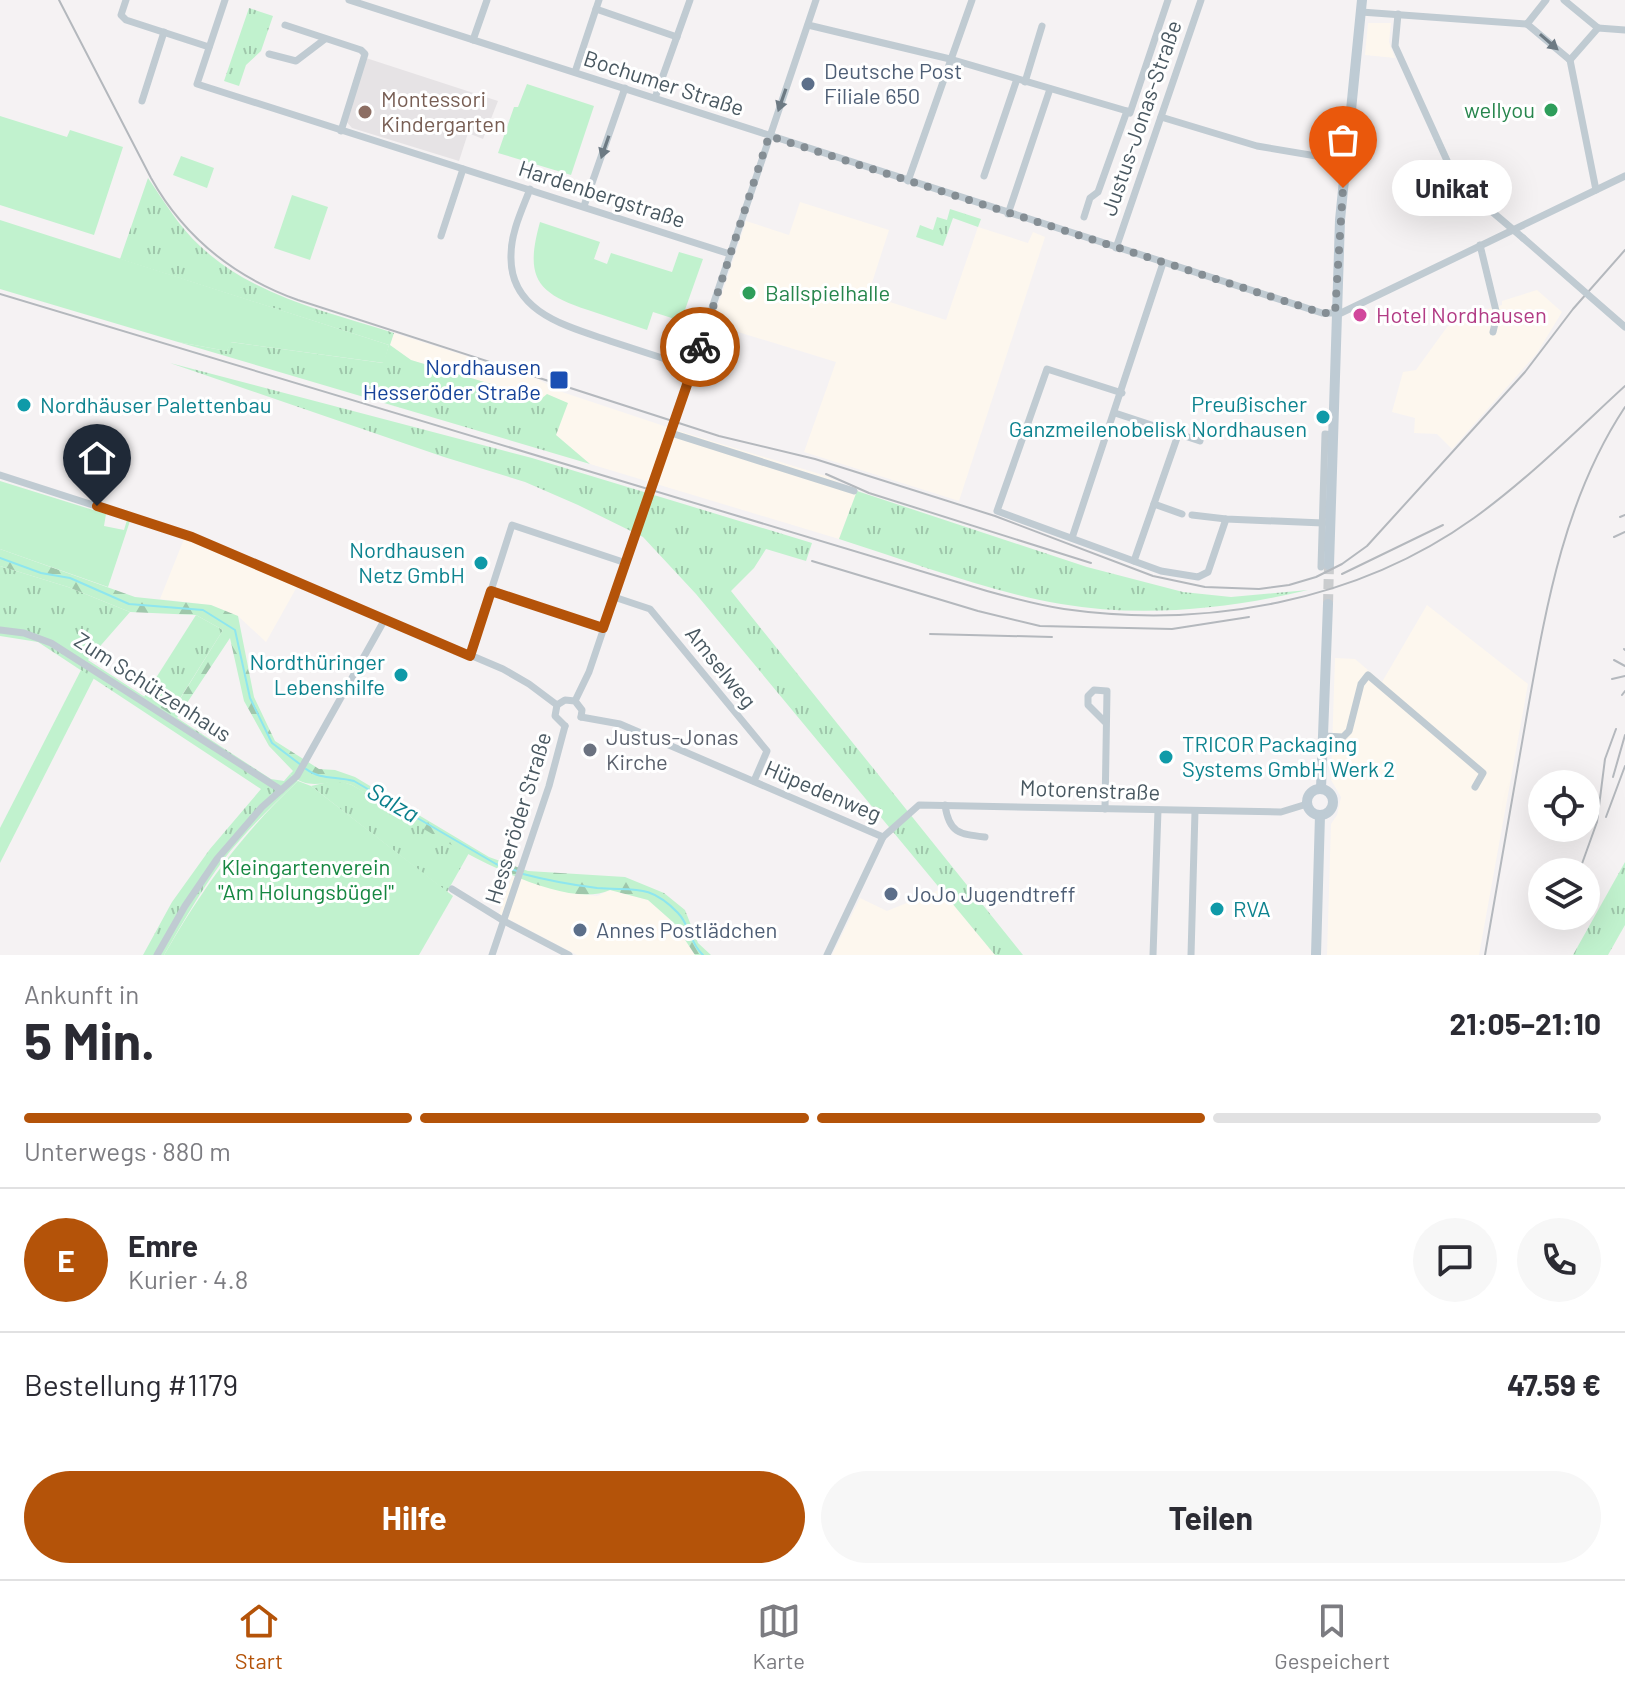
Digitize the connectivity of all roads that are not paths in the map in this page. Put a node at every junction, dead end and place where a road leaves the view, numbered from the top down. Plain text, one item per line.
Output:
1 (126, 0) edge
2 (225, 0) edge
3 (349, 0) edge
4 (487, 0) edge
5 (690, 0) edge
6 (816, 0) edge
7 (972, 0) edge
8 (1168, 0) edge
9 (1201, 0) edge
10 (1546, 0) edge
11 (1564, 0) edge
12 (598, 4) edge
13 (1361, 6) edge
14 (1398, 14) junction
15 (1527, 24) junction
16 (285, 25) dead end
17 (808, 25) junction
18 (1042, 26) dead end
19 (1598, 28) junction
20 (1625, 30) edge
21 (164, 32) junction
22 (677, 37) junction
23 (325, 39) junction
24 (473, 40) junction
25 (209, 47) junction
26 (269, 54) dead end
27 (950, 59) junction
28 (1570, 60) junction
29 (575, 72) junction
30 (1021, 80) junction
31 (625, 88) junction
32 (1050, 89) junction
33 (655, 98) junction
34 (142, 101) dead end
35 (1127, 111) junction
36 (1161, 117) junction
37 (341, 131) junction
38 (769, 136) junction
39 (1346, 161) junction
40 (463, 169) junction
41 (984, 176) dead end
42 (1625, 176) edge
43 (908, 181) junction
44 (530, 189) junction
45 (1596, 190) junction
46 (584, 206) junction
47 (1008, 214) junction
48 (1084, 217) dead end
49 (1514, 229) junction
50 (441, 236) dead end
51 (1480, 245) junction
52 (1116, 248) junction
53 (730, 254) junction
54 (1163, 263) junction
55 (1335, 313) junction
56 (1625, 327) edge
57 (1493, 332) dead end
58 (693, 368) junction
59 (1122, 393) junction
60 (1115, 413) junction
61 (671, 433) junction
62 (1178, 435) junction
63 (1333, 435) junction
64 (1200, 441) dead end
65 (0, 475) edge
66 (854, 491) dead end
67 (1154, 504) junction
68 (1182, 514) dead end
69 (1192, 515) dead end
70 (1226, 519) junction
71 (1323, 523) junction
72 (1072, 538) junction
73 (1134, 561) junction
74 (626, 563) junction
75 (1325, 566) joint
76 (491, 591) junction
77 (614, 597) junction
78 (1328, 604) tunnel mouth
79 (385, 619) junction
80 (603, 628) junction
81 (0, 630) edge
82 (470, 656) junction
83 (575, 701) junction
84 (557, 705) junction
85 (581, 717) junction
86 (1106, 723) dead end
87 (565, 726) junction
88 (1324, 736) junction
89 (754, 781) junction
90 (1475, 787) dead end
91 (1321, 788) junction
92 (281, 790) junction
93 (1307, 804) junction
94 (945, 805) junction
95 (1105, 809) junction
96 (1158, 810) junction
97 (1195, 811) junction
98 (1320, 815) junction
99 (883, 837) junction
100 (985, 837) dead end
101 (452, 889) dead end
102 (504, 921) junction
103 (157, 955) edge
104 (492, 955) edge
105 (569, 955) edge
106 (827, 955) edge
107 (1153, 955) edge
108 (1191, 955) edge
109 (1316, 955) edge

1 - 21 street
2 - 25 street, Hardenbergstraße
3 - 24 street, Bochumer Straße
4 - 24 street
5 - 22 street
6 - 17 street
7 - 27 street
8 - 35 street, Justus-Jonas-Straße
9 - 36 street, Justus-Jonas-Straße
10 - 15 street
11 - 19 street
12 - 22 street
12 - 29 street
13 - 14 street
13 - 39 main road
14 - 15 street
14 - 49 street
15 -> 28 street
16 - 23 street
17 - 27 street
17 -> 38 street
18 - 30 street
19 - 20 street
19 - 28 street
21 - 25 street
21 - 34 street
22 - 33 street
23 - 26 street
23 - 37 street
24 - 29 street, Bochumer Straße
25 - 37 street, Hardenbergstraße
27 - 30 street
27 - 43 street
28 - 45 street
29 - 31 street, Bochumer Straße
30 - 32 street
30 - 41 street
31 - 33 street, Bochumer Straße
31 -> 46 street
32 - 35 street
32 - 47 street
33 - 38 street, Bochumer Straße
35 - 48 street, Justus-Jonas-Straße
36 - 39 street
36 - 52 street, Justus-Jonas-Straße
37 - 40 street, Hardenbergstraße
38 - 43 street, Bochumer Straße
38 - 53 street
39 - 55 main road
40 - 44 street, Hardenbergstraße
40 - 50 street
42 - 45 street
43 - 47 street, Bochumer Straße
44 - 46 street, Hardenbergstraße
44 - 58 street
45 - 49 street
46 - 53 street, Hardenbergstraße
47 - 52 street, Bochumer Straße
49 - 51 street
49 - 56 street, bridge
51 - 55 street
51 - 57 street
52 - 54 street, Bochumer Straße
53 - 58 street
54 - 55 street, Bochumer Straße
54 - 59 street
55 - 63 main road
58 - 61 street
59 - 60 street
59 - 72 street
60 - 62 street
60 - 72 street
61 - 66 street
61 - 74 street
62 - 64 street
62 - 67 street
63 - 71 street
63 - 75 main road
65 - 79 street
67 - 68 street
67 - 73 street
69 - 70 street
70 - 71 street
70 - 73 street
71 - 75 street
72 - 73 street
74 - 76 street
74 - 77 street
76 - 80 street
76 - 82 street
77 - 80 street
77 - 89 street, Amselweg
78 - 88 main road
79 - 82 street
79 - 92 street
80 - 83 street
81 - 92 street, Zum Schützenhaus
82 - 84 street
83 - 84 street
83 - 85 street
84 - 87 street
85 - 87 street
85 - 89 street, Hüpedenweg
86 - 95 street
87 - 102 street, Hesseröder Straße
88 - 90 street
88 - 91 main road
89 - 99 street, Hüpedenweg
91 - 93 main road
91 - 98 main road
92 - 103 street
93 - 97 street, Motorenstraße
93 - 98 main road
94 - 95 street, Motorenstraße
94 - 99 street, Motorenstraße
94 - 100 street
95 - 96 street, Motorenstraße
96 - 97 street, Motorenstraße
96 - 107 street
97 - 108 street
98 - 109 main road
99 - 106 street, Hüpedenweg
101 - 102 street
102 - 104 street, Hesseröder Straße
102 - 105 street

